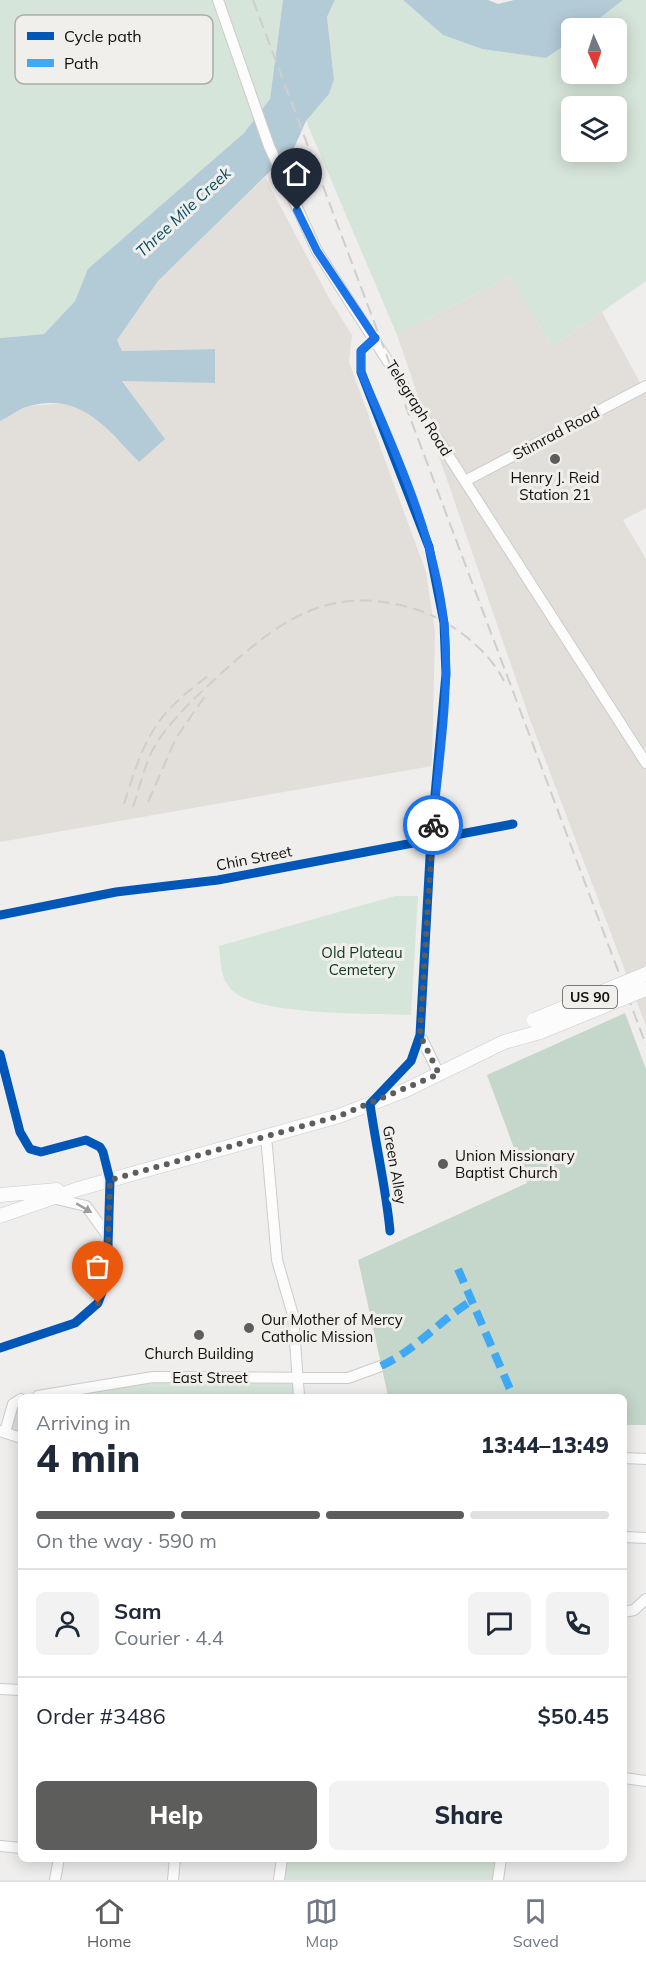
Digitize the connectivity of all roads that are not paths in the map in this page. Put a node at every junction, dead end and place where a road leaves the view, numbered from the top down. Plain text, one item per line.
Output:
1 (218, 0) edge
2 (375, 338) junction
3 (646, 386) edge
4 (465, 481) junction
5 (646, 763) edge
6 (513, 824) dead end
7 (431, 839) junction
8 (0, 915) edge
9 (646, 974) edge
10 (646, 989) edge
11 (537, 1026) junction
12 (420, 1035) junction
13 (0, 1054) edge
14 (439, 1074) junction
15 (4, 1089) edge
16 (370, 1104) junction
17 (266, 1136) junction
18 (110, 1180) junction
19 (78, 1189) junction
20 (0, 1195) edge
21 (49, 1198) junction
22 (0, 1203) edge
23 (0, 1216) edge
24 (390, 1231) dead end
25 (107, 1235) junction
26 (0, 1348) edge
27 (381, 1366) dead end
28 (297, 1379) junction
29 (50, 1394) edge
30 (299, 1394) edge
31 (18, 1401) edge
32 (2, 1431) edge
33 (18, 1437) edge
34 (627, 1458) edge
35 (646, 1459) edge
36 (627, 1537) edge
37 (646, 1538) edge
38 (646, 1599) edge
39 (627, 1611) edge
40 (18, 1687) edge
41 (0, 1689) edge
42 (627, 1778) edge
43 (646, 1781) edge
44 (0, 1846) edge
45 (18, 1848) edge
46 (57, 1862) edge
47 (174, 1862) edge
48 (281, 1862) edge
49 (500, 1862) edge
50 (55, 1880) edge
51 (172, 1880) edge
52 (279, 1880) edge
53 (498, 1880) edge

1 - 2 street, Telegraph Road
2 - 4 street, Telegraph Road
2 - 7 street
3 - 4 street, Stimrad Road
4 - 5 street, Telegraph Road
6 - 7 street, Chin Street
7 - 8 street, Chin Street
7 - 12 street
9 - 11 main road, US 90, bridge
10 - 11 main road, US 90, bridge
11 - 14 main road, US 90
12 - 14 street
12 - 16 street
13 - 15 street
14 - 16 main road, US 90
15 - 18 street
16 - 17 main road, US 90
16 - 24 street, Green Alley
17 - 18 main road, US 90
17 - 28 street
18 - 19 main road, US 90
18 - 25 street
19 - 20 main road
19 - 21 main road, US 90
21 - 22 main road, US 90
21 - 23 main road, US 90
21 -> 25 street
25 - 26 street
27 - 28 street, East Street
28 - 29 street, East Street
28 - 30 street
31 - 32 street
32 - 33 street
34 - 35 street
36 - 37 street
38 - 39 street
40 - 41 street
42 - 43 street
44 - 45 street
46 - 50 street
47 - 51 street
48 - 52 street
49 - 53 street

